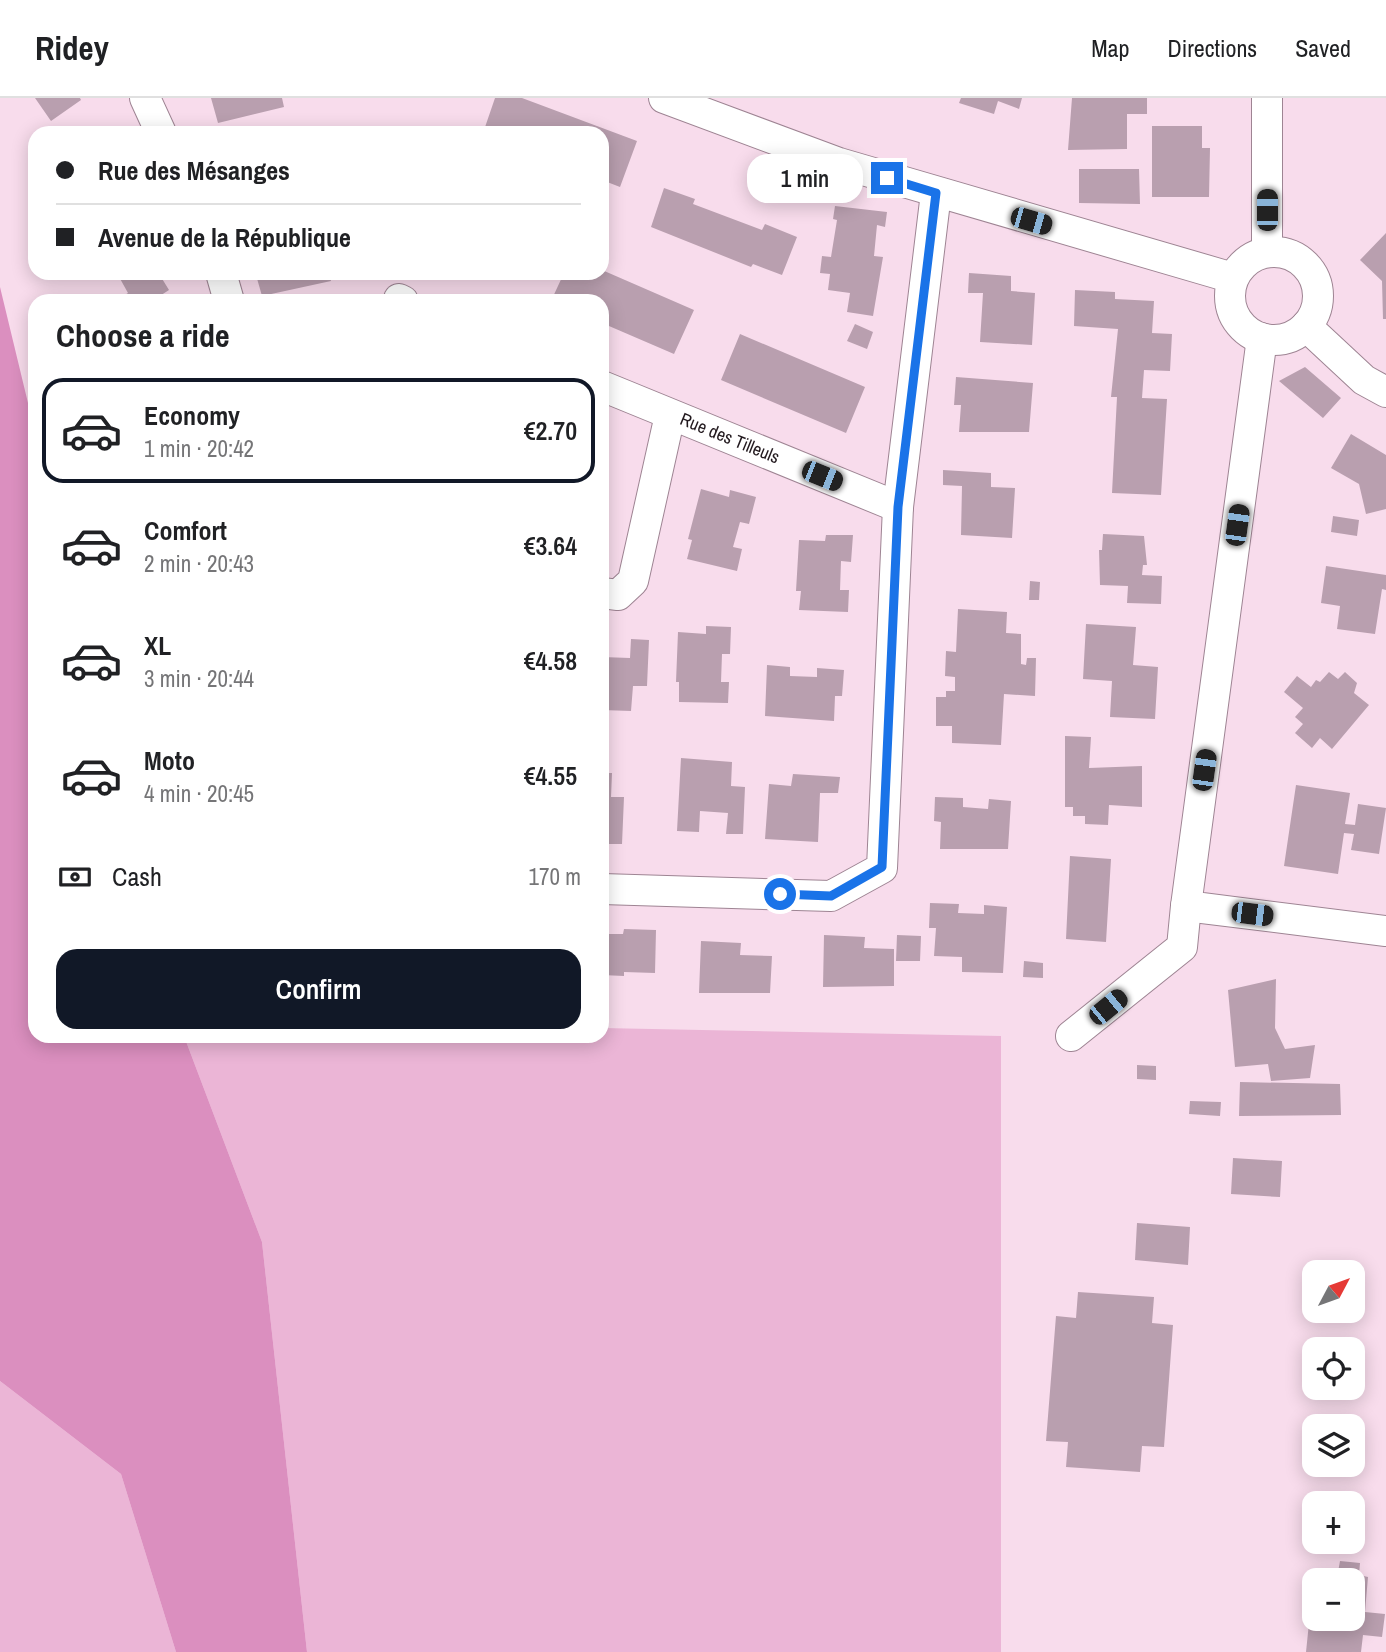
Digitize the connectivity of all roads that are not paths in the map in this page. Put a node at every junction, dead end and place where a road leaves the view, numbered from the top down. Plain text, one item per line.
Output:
1 (145, 98) edge
2 (664, 98) edge
3 (1267, 98) edge
4 (159, 126) edge
5 (936, 193) junction
6 (1267, 252) junction
7 (1233, 278) junction
8 (1306, 326) junction
9 (1262, 338) junction
10 (609, 389) edge
11 (1386, 392) edge
12 (670, 415) junction
13 (898, 507) junction
14 (609, 594) edge
15 (609, 889) edge
16 (1186, 906) junction
17 (1386, 931) edge
18 (1071, 1036) dead end

1 - 4 street
2 - 5 street
3 - 6 street
5 - 7 street
5 - 13 street
6 - 7 street
6 - 8 street
7 - 9 street
8 - 9 street
8 - 11 street
9 - 16 street
10 - 12 street, Rue des Tilleuls
12 - 13 street, Rue des Tilleuls
12 - 14 street
13 - 15 street
16 - 17 street
16 - 18 street

